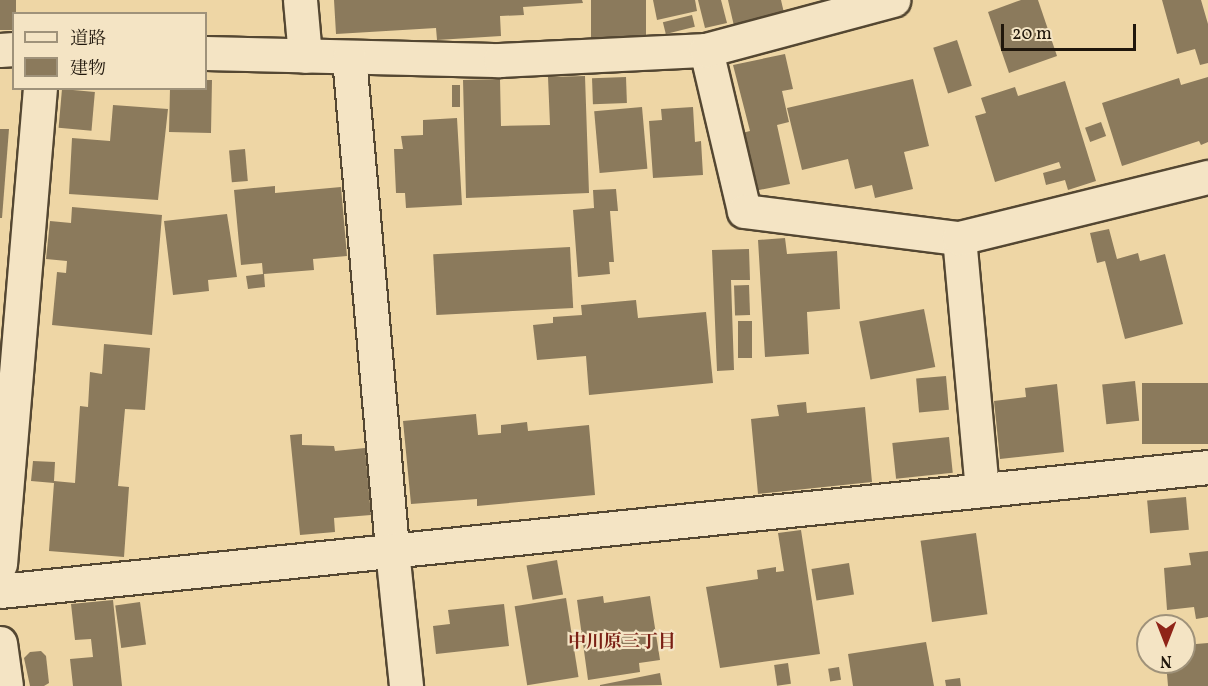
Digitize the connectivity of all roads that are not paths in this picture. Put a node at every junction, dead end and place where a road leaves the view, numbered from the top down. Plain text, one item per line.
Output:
1 (300, 0) edge
2 (890, 0) edge
3 (706, 50) junction
4 (207, 53) edge
5 (305, 57) junction
6 (349, 57) junction
7 (40, 90) edge
8 (1208, 177) edge
9 (959, 238) junction
10 (1208, 467) edge
11 (982, 490) junction
12 (392, 550) junction
13 (0, 564) edge
14 (0, 591) edge
15 (0, 643) edge
16 (6, 686) edge
17 (406, 686) edge

1 - 5 street
2 - 3 street
3 - 6 street
3 - 9 street
4 - 5 street
5 - 6 street
6 - 12 street
7 - 13 street
8 - 9 street
9 - 11 street
10 - 11 street
11 - 12 street
12 - 14 street
12 - 17 street
15 - 16 street

